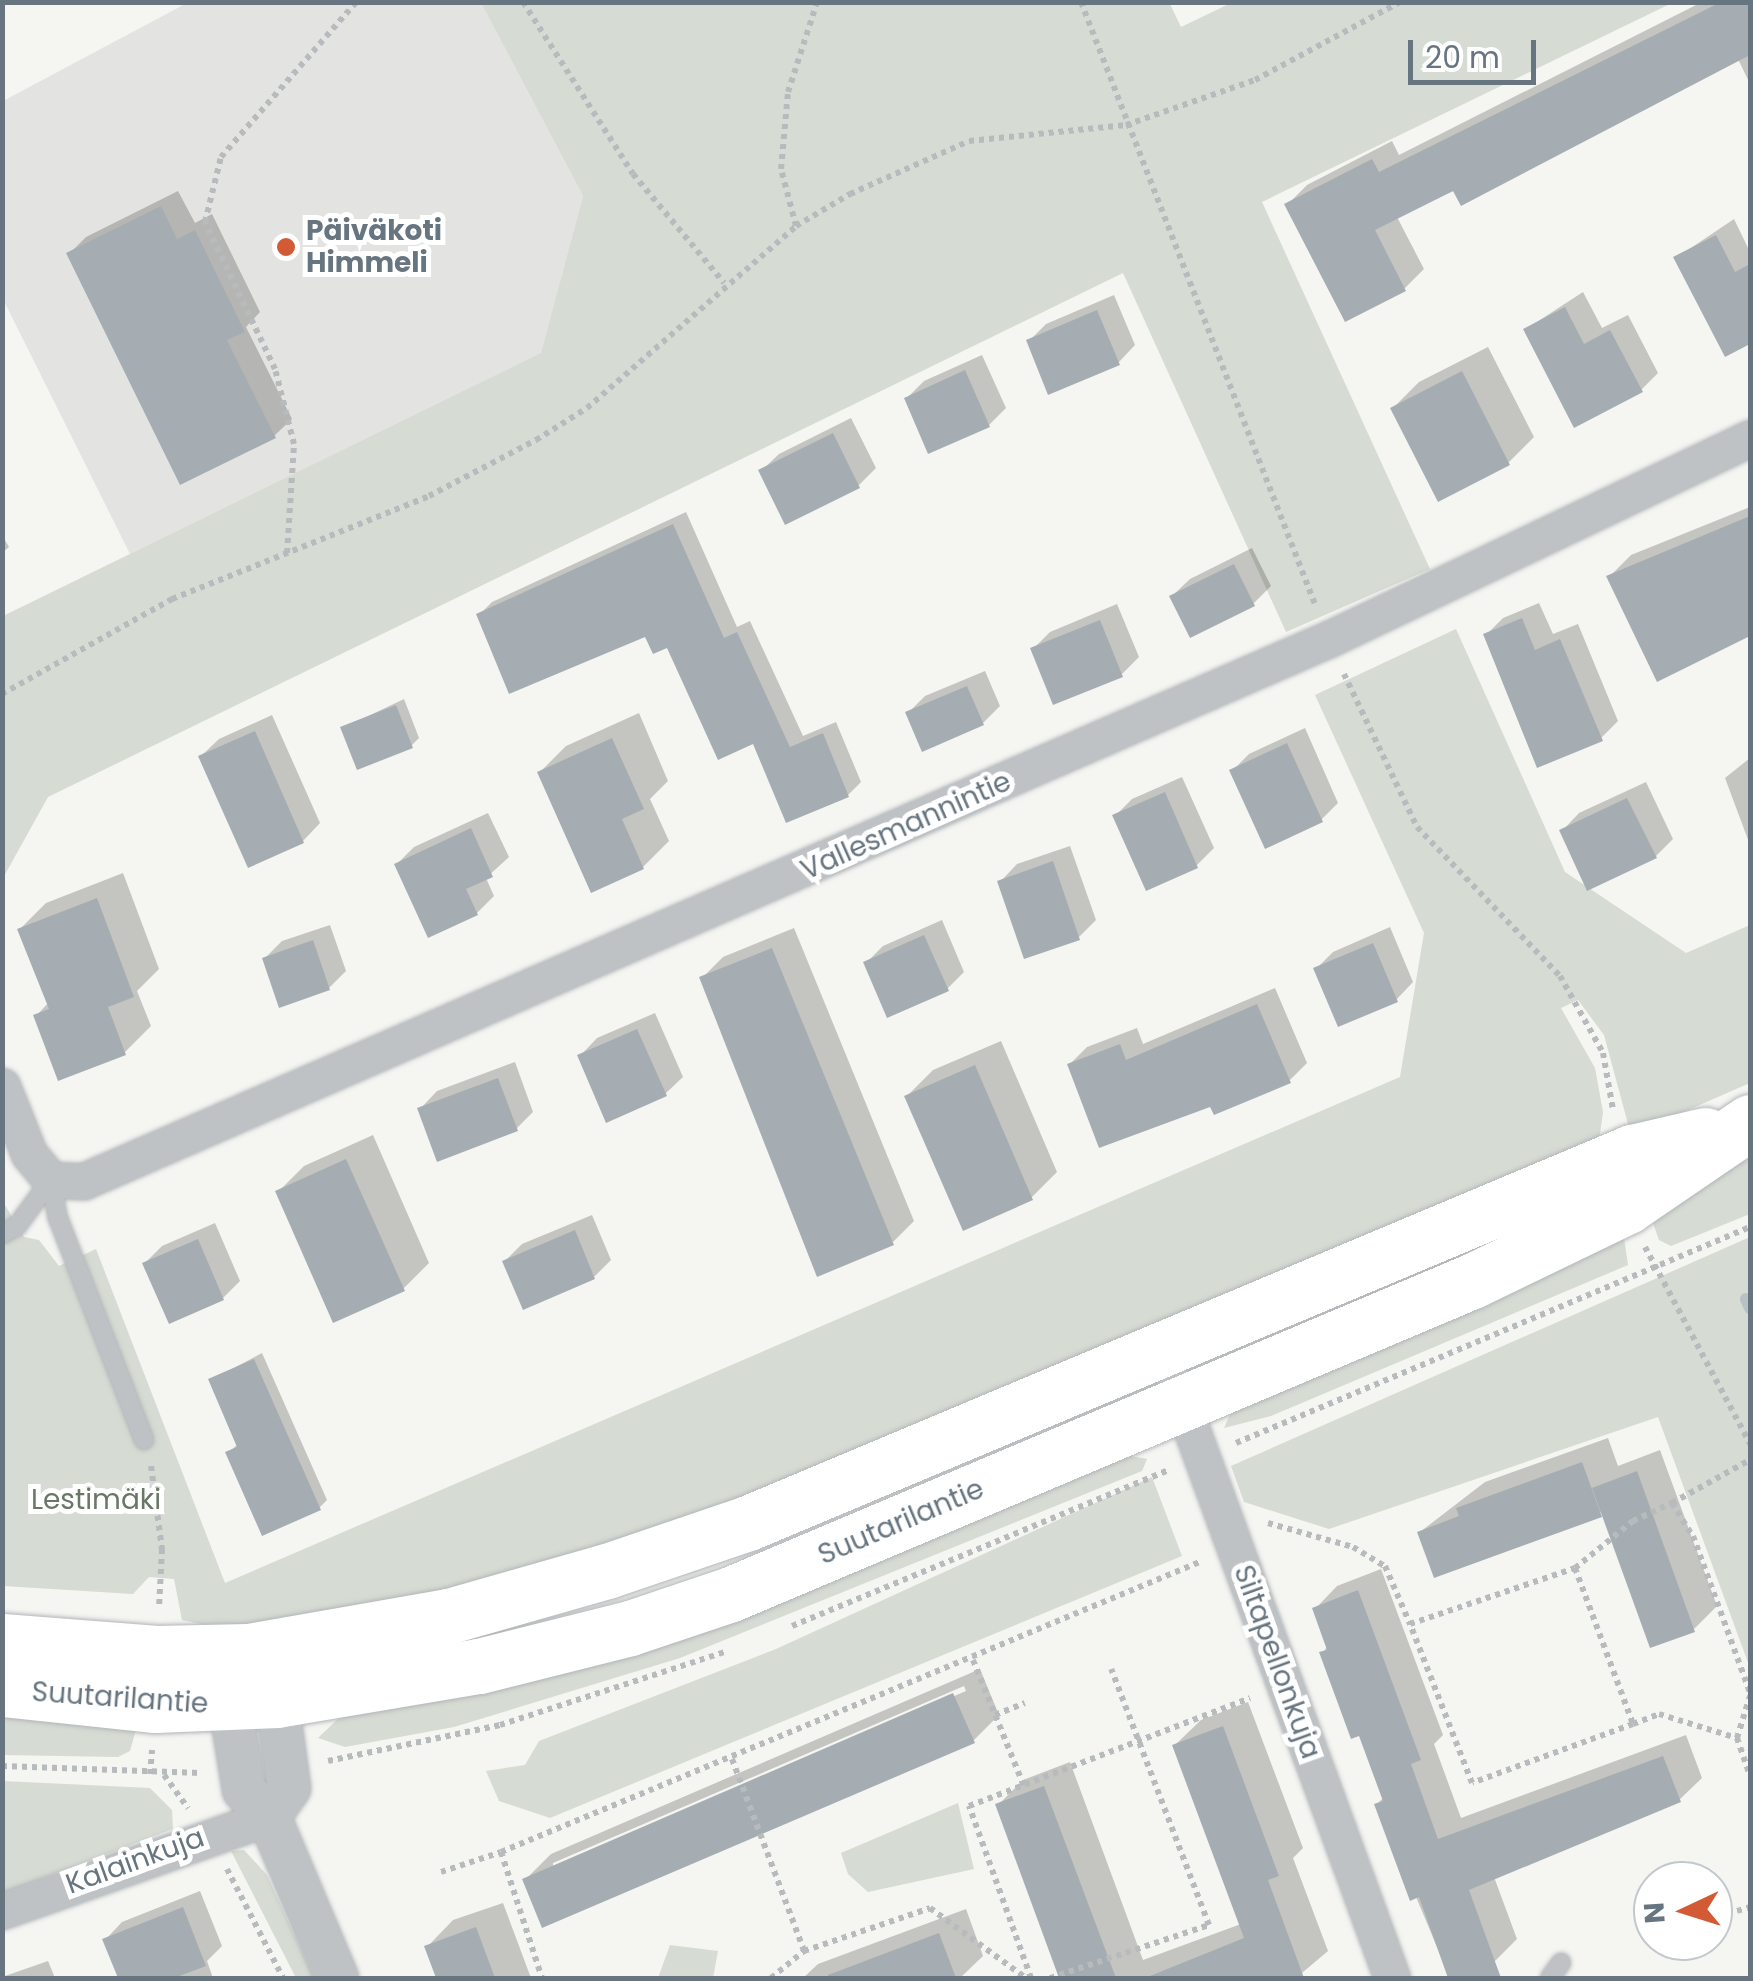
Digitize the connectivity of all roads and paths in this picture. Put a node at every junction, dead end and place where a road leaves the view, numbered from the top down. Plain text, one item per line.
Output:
1 (356, 2) edge
2 (522, 2) edge
3 (817, 2) edge
4 (1080, 2) edge
5 (1400, 2) edge
6 (1126, 125) junction
7 (796, 226) junction
8 (724, 283) junction
9 (1750, 438) edge
10 (287, 553) junction
11 (1328, 640) junction
12 (2, 694) edge
13 (1603, 1054) dead end
14 (2, 1086) edge
15 (1744, 1125) edge
16 (50, 1180) junction
17 (1750, 1227) edge
18 (2, 1234) edge
19 (1654, 1268) junction
20 (1160, 1346) junction
21 (1182, 1403) junction
22 (144, 1440) joint
23 (1750, 1444) edge
24 (1203, 1456) junction
25 (1750, 1460) edge
26 (1672, 1503) junction
27 (1224, 1514) junction
28 (1212, 1556) dead end
29 (1575, 1568) junction
30 (159, 1609) dead end
31 (1410, 1624) junction
32 (2, 1641) edge
33 (248, 1651) junction
34 (973, 1660) junction
35 (1111, 1668) dead end
36 (2, 1689) edge
37 (1262, 1693) dead end
38 (1750, 1695) edge
39 (254, 1702) junction
40 (1025, 1703) dead end
41 (995, 1715) junction
42 (1633, 1724) junction
43 (1737, 1738) junction
44 (1139, 1742) junction
45 (732, 1759) junction
46 (1750, 1776) edge
47 (1024, 1786) junction
48 (269, 1817) junction
49 (501, 1852) junction
50 (441, 1872) dead end
51 (1750, 1907) edge
52 (2, 1911) edge
53 (1737, 1911) dead end
54 (804, 1951) junction
55 (336, 1978) edge
56 (542, 1978) edge
57 (771, 1978) edge
58 (1028, 1978) edge
59 (1050, 1978) edge
60 (1392, 1978) edge

1 - 10 path
2 - 8 path
3 - 7 path
4 - 6 path
5 - 6 path
6 - 7 path
6 - 11 path
7 - 8 path
8 - 10 path
9 - 11 street, Vallesmannintie
10 - 12 path
11 - 13 path
11 - 16 street, Vallesmannintie
14 - 16 street
15 - 20 main road, Suutarilantie
15 - 21 main road, Suutarilantie
16 - 18 lane
16 - 22 lane
17 - 19 path
19 - 23 path
19 - 24 path
20 - 21 street, Siltapellonkuja
20 - 33 main road, Suutarilantie
21 - 24 street, Siltapellonkuja
21 - 39 main road, Suutarilantie
22 - 30 path
24 - 27 street, Siltapellonkuja
25 - 26 path
26 - 29 path
26 - 38 path
27 - 31 path
27 - 60 street, Siltapellonkuja
28 - 34 path
29 - 31 path
29 - 42 path
31 - 42 path
32 - 33 main road, Suutarilantie
33 - 39 street
34 - 41 path
34 - 45 path
35 - 44 path
36 - 39 main road, Suutarilantie
37 - 44 path
38 - 43 path
39 - 48 street
40 - 41 path
41 - 47 path
42 - 43 path
43 - 46 path
44 - 47 path
44 - 59 path
45 - 49 path
45 - 54 path
47 - 58 path
48 - 52 street, Kalainkuja
48 - 55 street
49 - 50 path
49 - 56 path
51 - 53 path
54 - 57 path
54 - 58 path

